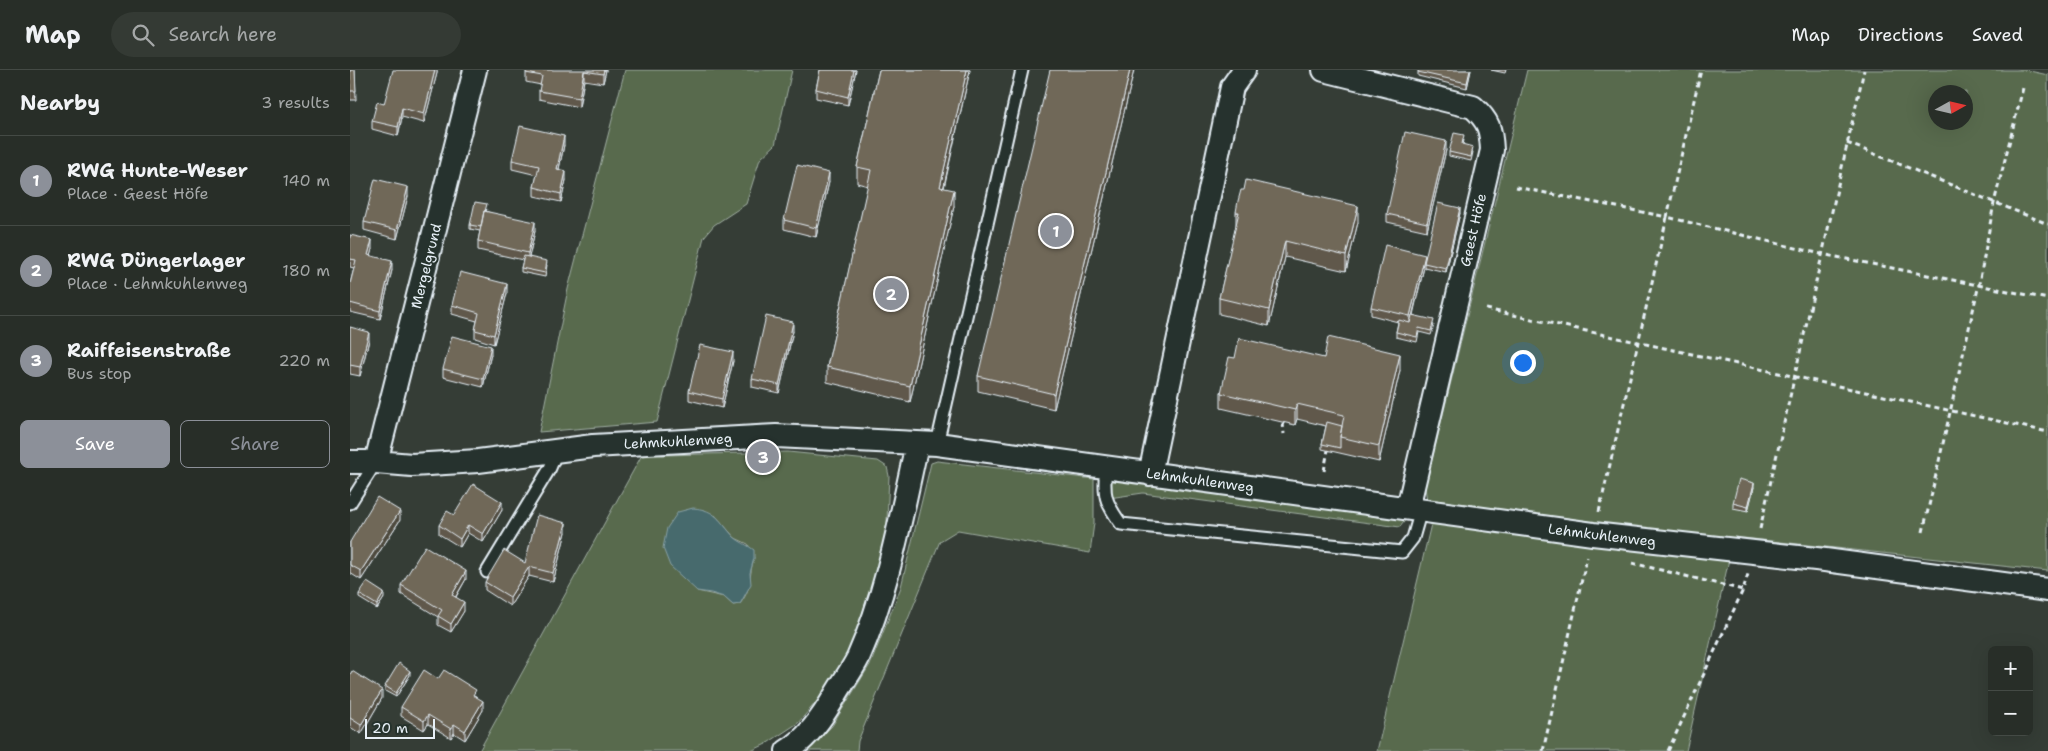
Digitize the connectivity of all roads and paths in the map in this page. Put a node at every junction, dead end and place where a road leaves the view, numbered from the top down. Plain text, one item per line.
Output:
1 (475, 70) edge
2 (1022, 70) edge
3 (1244, 70) edge
4 (1324, 70) edge
5 (1702, 70) edge
6 (1864, 70) edge
7 (2023, 88) dead end
8 (1847, 143) junction
9 (1516, 187) dead end
10 (1994, 203) junction
11 (1667, 217) junction
12 (2048, 224) edge
13 (1822, 254) junction
14 (1979, 284) junction
15 (2048, 298) edge
16 (1486, 309) dead end
17 (1638, 343) junction
18 (1796, 378) junction
19 (1950, 411) junction
20 (1283, 423) edge
21 (2048, 432) edge
22 (1284, 434) dead end
23 (927, 444) junction
24 (1328, 450) edge
25 (557, 451) junction
26 (350, 462) edge
27 (376, 462) junction
28 (1106, 467) junction
29 (1324, 471) dead end
30 (1150, 474) junction
31 (350, 503) edge
32 (1415, 509) junction
33 (1923, 532) dead end
34 (1593, 534) junction
35 (1754, 552) junction
36 (1624, 562) dead end
37 (487, 572) dead end
38 (1743, 590) junction
39 (2048, 590) edge
40 (787, 751) edge
41 (1543, 751) edge
42 (1668, 751) edge

1 - 27 street, Mergelgrund
2 - 23 lane
3 - 30 street
4 - 32 street, Geest Höfe
5 - 11 path
6 - 8 path
7 - 10 path
8 - 10 path
8 - 13 path
9 - 11 path
10 - 12 path
10 - 14 path
11 - 13 path
11 - 17 path
13 - 14 path
13 - 18 path
14 - 15 path
14 - 19 path
16 - 17 path
17 - 18 path
17 - 34 path
18 - 19 path
18 - 35 path
19 - 21 path
19 - 33 path
20 - 22 path
23 - 25 street, Lehmkuhlenweg
23 - 28 street, Lehmkuhlenweg
23 - 40 street
24 - 29 path
25 - 27 street, Lehmkuhlenweg
25 - 37 lane
26 - 27 street, Lehmkuhlenweg
27 - 31 lane
28 - 30 street, Lehmkuhlenweg
28 - 32 lane
30 - 32 street, Lehmkuhlenweg
32 - 34 street, Lehmkuhlenweg
34 - 35 street, Lehmkuhlenweg
34 - 41 path
35 - 38 path
35 - 39 street, Lehmkuhlenweg
36 - 38 path
38 - 42 path

